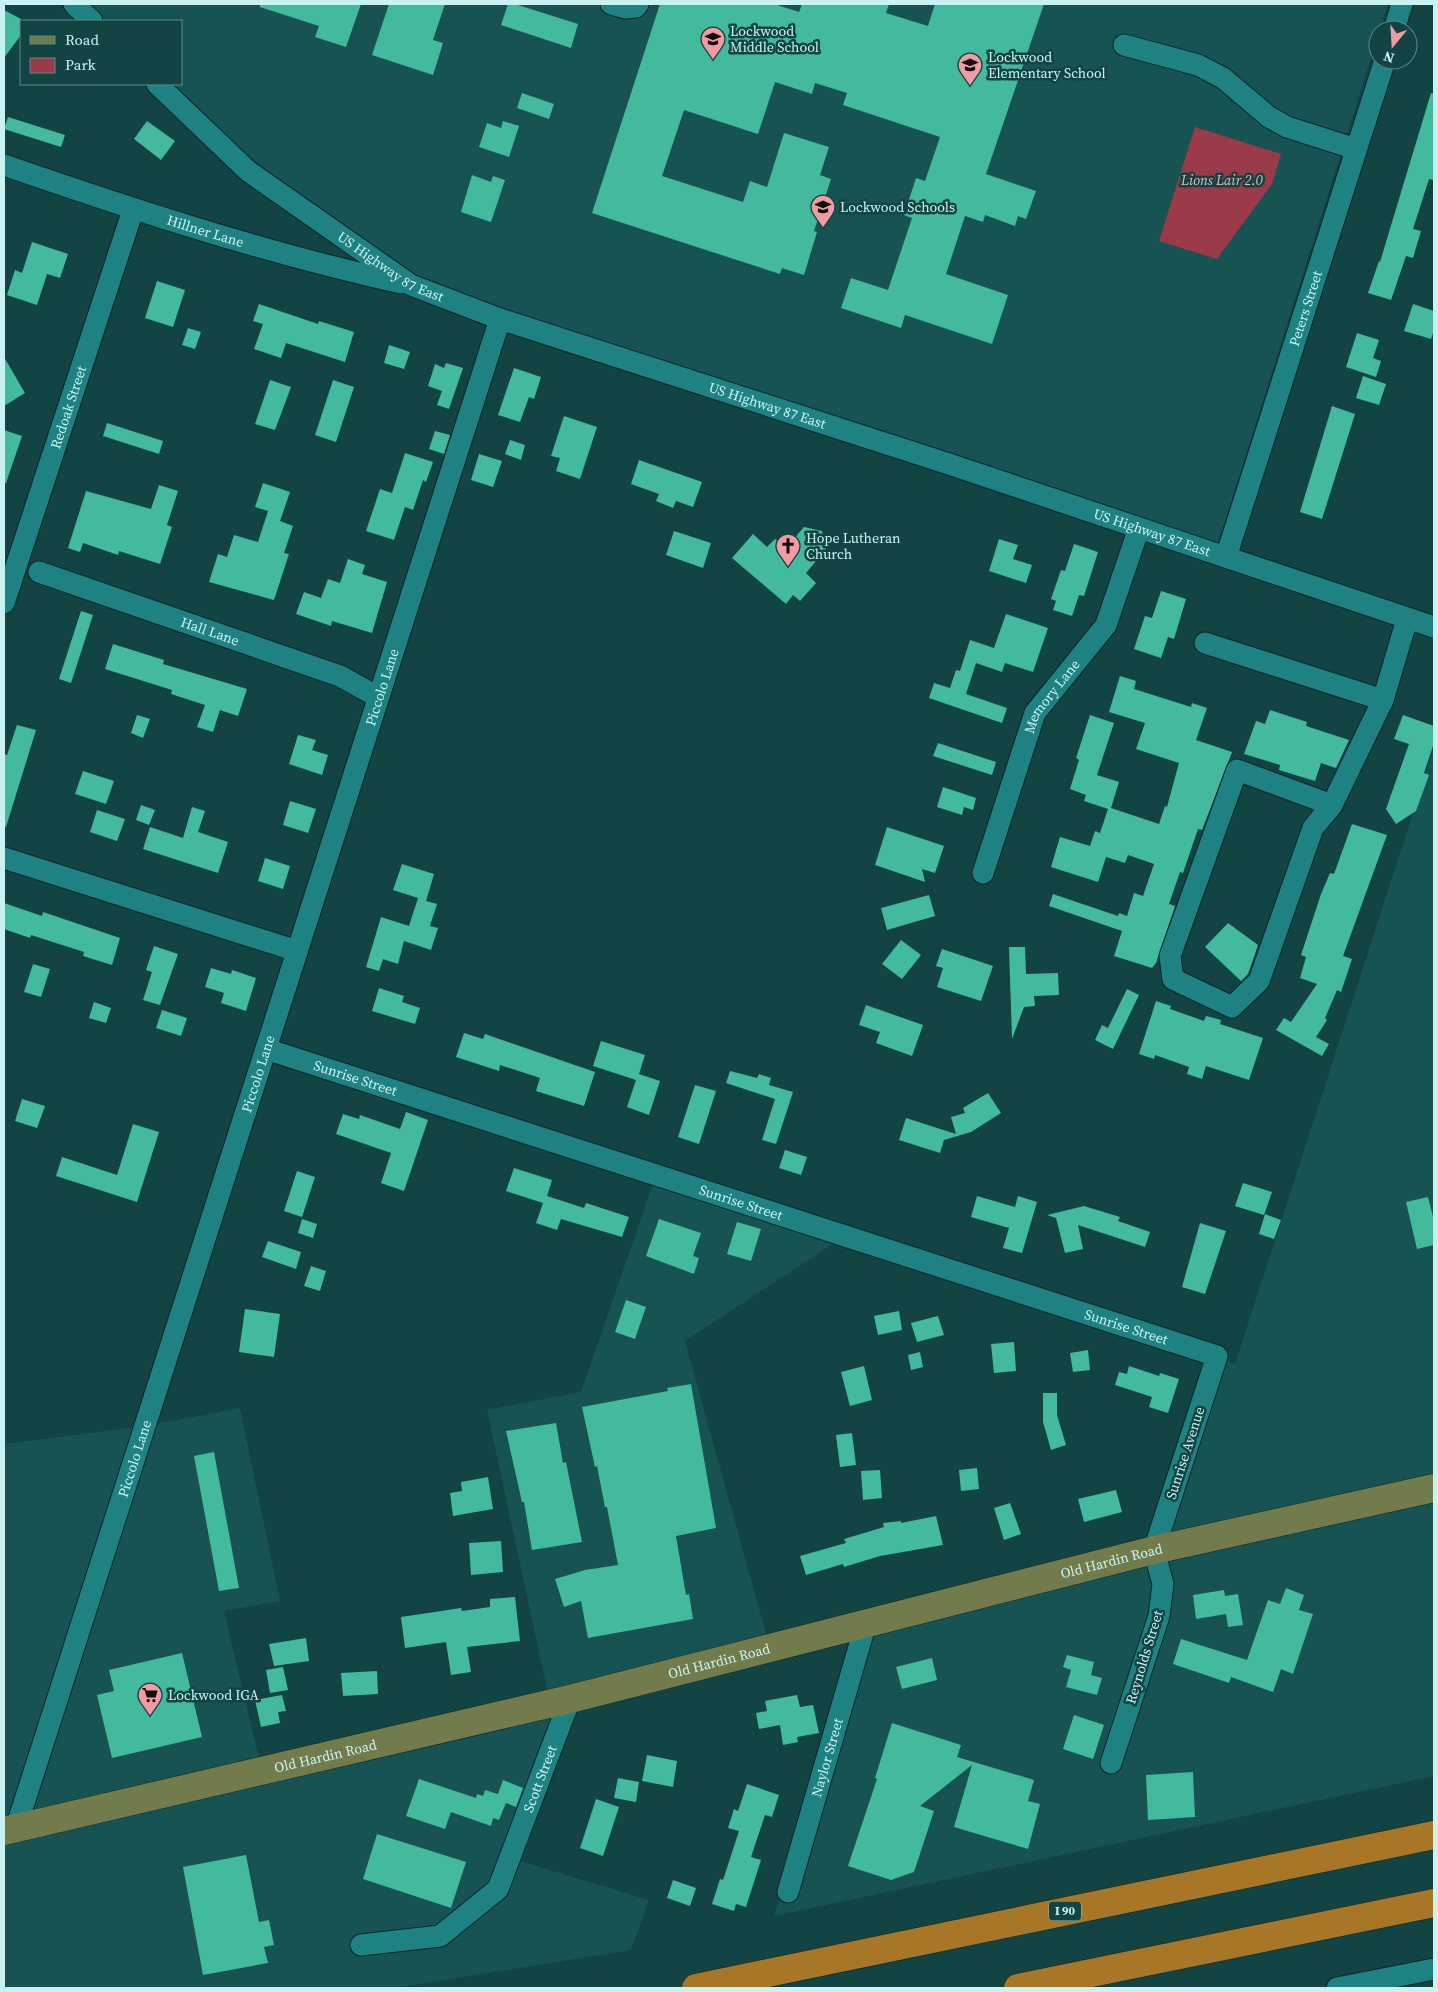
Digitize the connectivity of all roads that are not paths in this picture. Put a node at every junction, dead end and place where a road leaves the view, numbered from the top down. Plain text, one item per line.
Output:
1 (74, 4) edge
2 (611, 4) edge
3 (638, 4) edge
4 (1402, 4) edge
5 (91, 20) edge
6 (1397, 20) edge
7 (1124, 45) dead end
8 (1381, 70) edge
9 (158, 85) edge
10 (1356, 149) junction
11 (4, 165) edge
12 (133, 210) junction
13 (411, 286) junction
14 (500, 319) junction
15 (1139, 528) junction
16 (1226, 557) junction
17 (38, 572) dead end
18 (4, 603) edge
19 (1407, 618) junction
20 (1434, 627) edge
21 (1205, 643) dead end
22 (378, 698) junction
23 (1383, 700) junction
24 (1332, 805) junction
25 (4, 858) edge
26 (983, 873) dead end
27 (297, 951) junction
28 (266, 1049) junction
29 (1217, 1356) joint
30 (1434, 1488) edge
31 (1154, 1550) junction
32 (866, 1623) junction
33 (570, 1699) junction
34 (1111, 1763) dead end
35 (10, 1829) edge
36 (1434, 1835) edge
37 (788, 1892) dead end
38 (1434, 1903) edge
39 (361, 1944) dead end
40 (1434, 1969) edge
41 (696, 1988) edge
42 (1018, 1988) edge
43 (1337, 1988) edge

1 - 5 street
2 - 3 street
4 - 6 street
7 - 10 street
8 - 10 street, Peters Street
9 - 13 street, US Highway 87 East
10 - 16 street, Peters Street
11 - 12 street, Hillner Lane
12 - 13 street, Hillner Lane
12 - 18 street, Redoak Street
13 - 14 street, US Highway 87 East
14 - 15 street, US Highway 87 East
14 - 22 street, Piccolo Lane
15 - 16 street, US Highway 87 East
15 - 26 street, Memory Lane
16 - 19 street, US Highway 87 East
17 - 22 street, Hall Lane
19 - 20 street, US Highway 87 East
19 - 23 street
21 - 23 street
22 - 27 street, Piccolo Lane
23 - 24 street
24 - 24 street
25 - 27 street
27 - 28 street, Piccolo Lane
28 - 29 street, Sunrise Street
28 - 35 street, Piccolo Lane
29 - 31 street, Sunrise Avenue
30 - 31 main road, Old Hardin Road
31 - 32 main road, Old Hardin Road
31 - 34 street, Reynolds Street
32 - 33 main road, Old Hardin Road
32 - 37 street, Naylor Street
33 - 35 main road, Old Hardin Road
33 - 39 street, Scott Street
36 - 41 highway, I 90
38 - 42 highway
40 - 43 street

